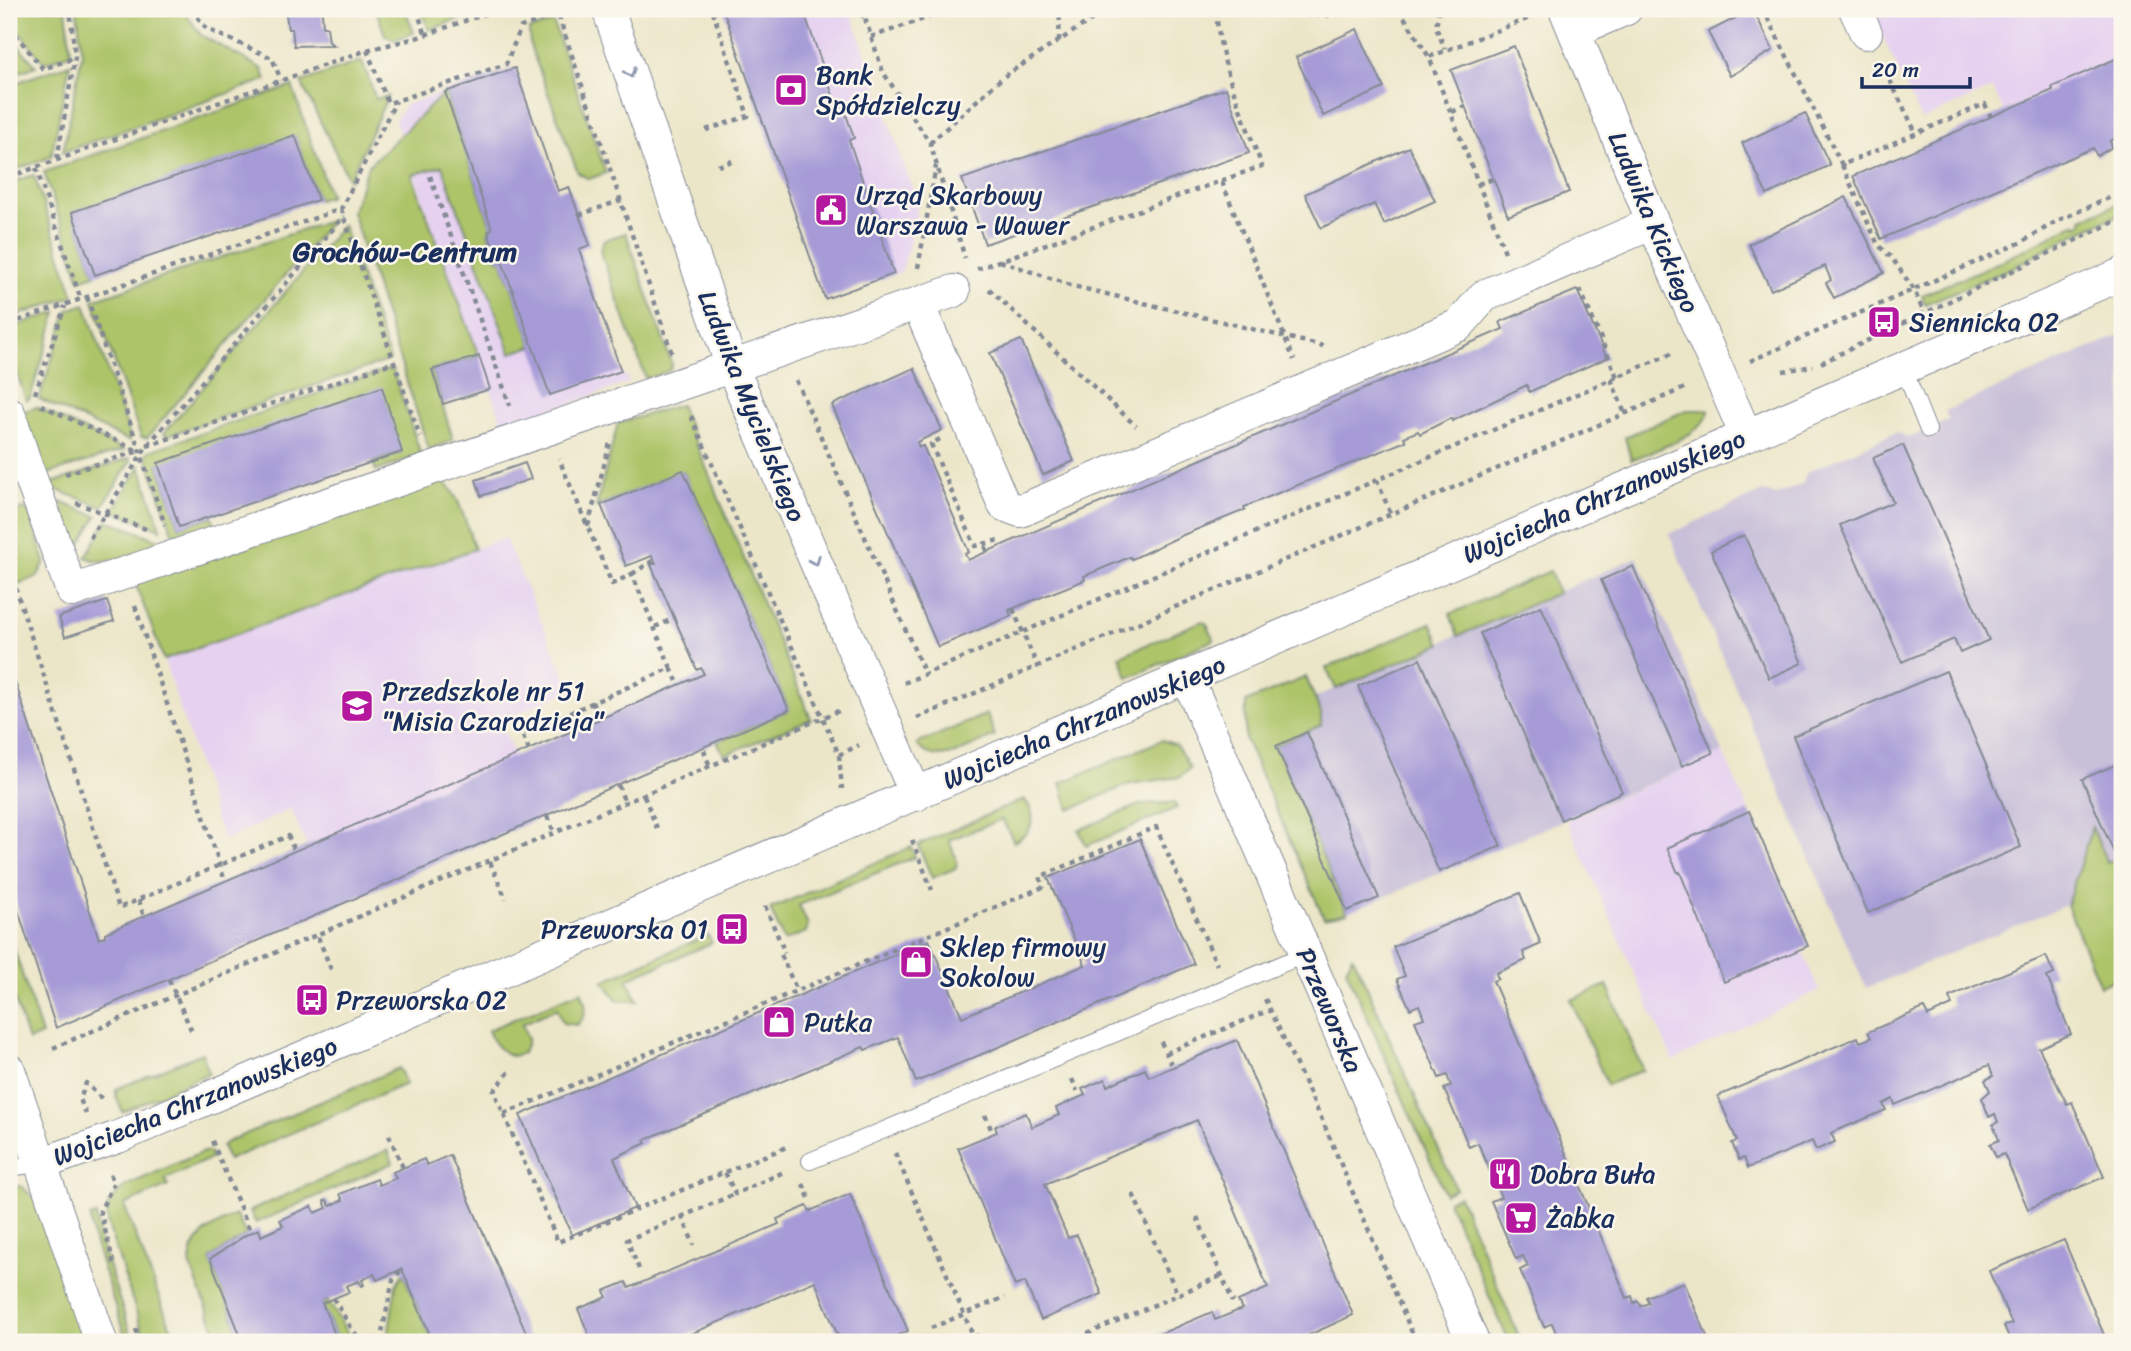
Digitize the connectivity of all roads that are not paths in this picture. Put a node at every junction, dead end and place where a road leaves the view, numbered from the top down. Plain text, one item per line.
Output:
1 (608, 9) edge
2 (1626, 9) edge
3 (1559, 18) edge
4 (1653, 223) junction
5 (2122, 274) edge
6 (970, 284) road end
7 (918, 304) junction
8 (732, 367) junction
9 (1903, 367) junction
10 (9, 413) edge
11 (1928, 430) dead end
12 (1746, 435) junction
13 (23, 473) edge
14 (1187, 677) junction
15 (916, 795) junction
16 (1306, 954) junction
17 (9, 1070) edge
18 (810, 1161) road end
19 (43, 1163) junction
20 (9, 1168) edge
21 (101, 1342) edge
22 (1473, 1342) edge

1 -> 8 street, Ludwika Mycielskiego
2 - 3 street
3 - 4 street, Ludwika Kickiego
4 - 7 street
4 - 12 street, Ludwika Kickiego
5 - 9 street, Wojciecha Chrzanowskiego
6 - 7 street
7 - 8 street
8 - 13 street
8 -> 15 street, Ludwika Mycielskiego
9 - 11 lane
9 - 12 street, Wojciecha Chrzanowskiego
10 - 13 street
12 - 14 street, Wojciecha Chrzanowskiego
14 - 15 street, Wojciecha Chrzanowskiego
14 - 16 street, Przeworska
15 - 19 street, Wojciecha Chrzanowskiego
16 - 18 lane
16 - 22 street, Przeworska
17 - 19 street
19 - 20 lane
19 - 21 street

